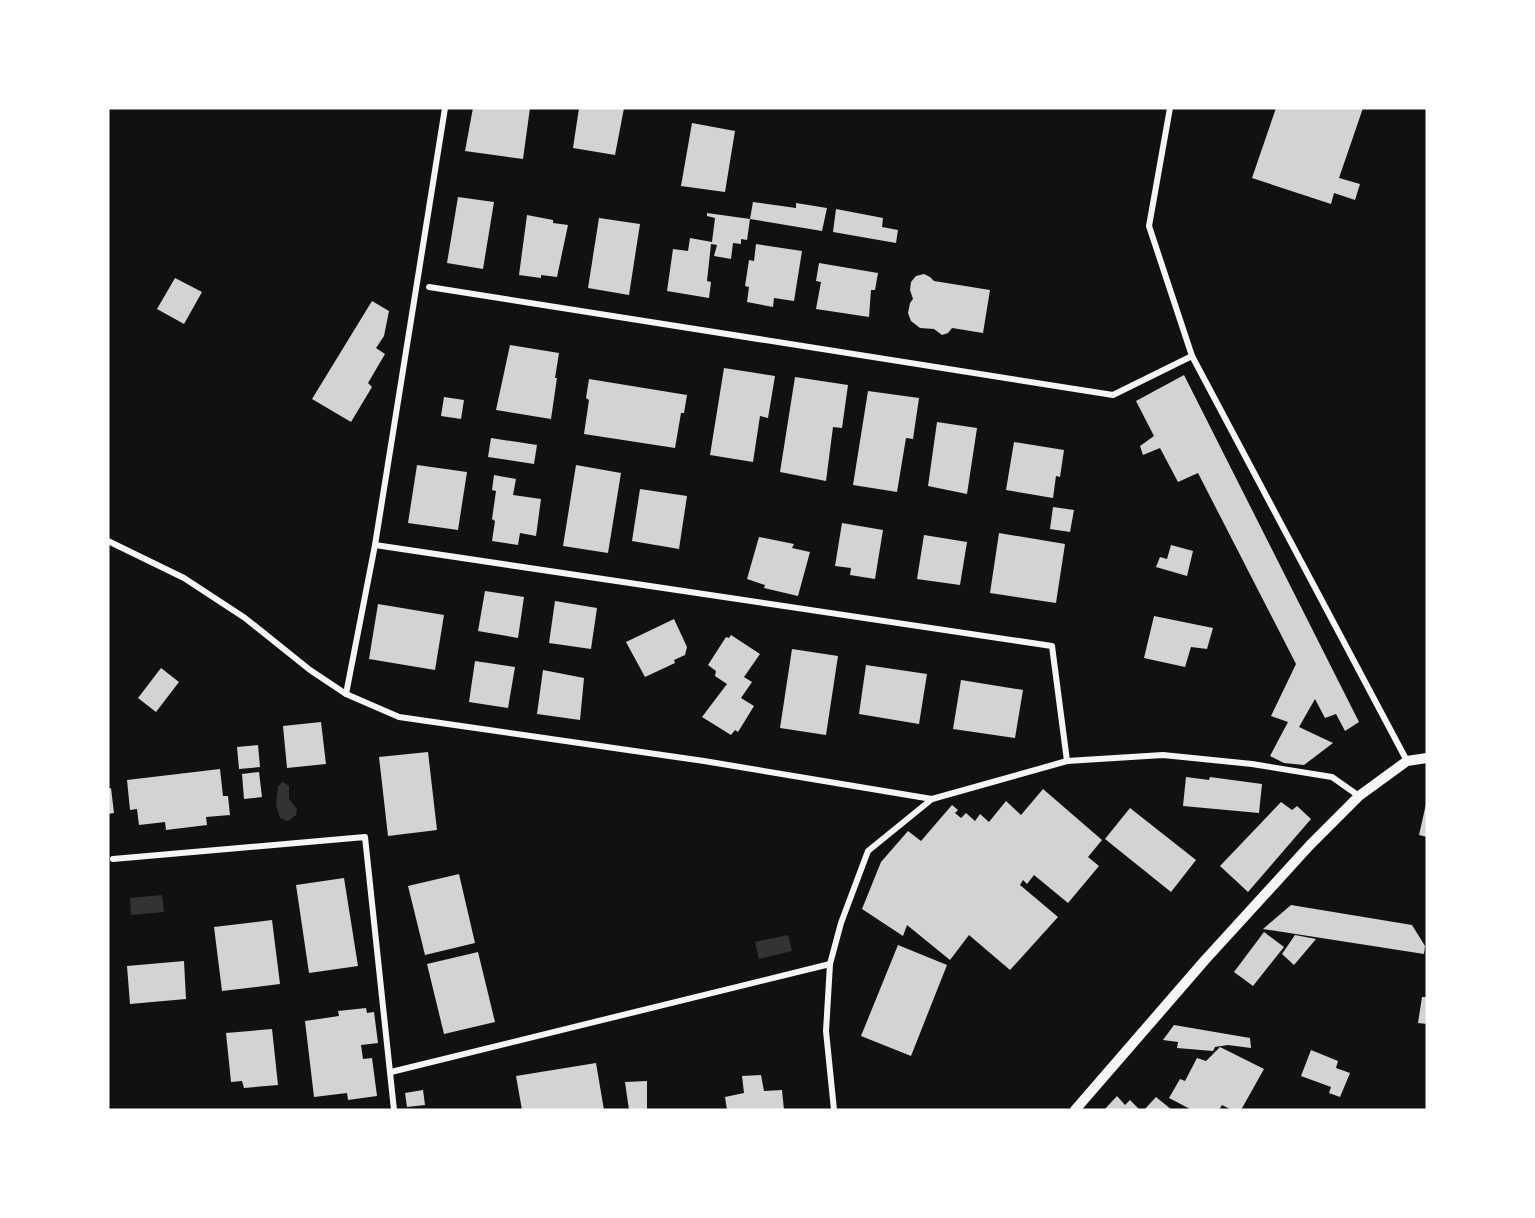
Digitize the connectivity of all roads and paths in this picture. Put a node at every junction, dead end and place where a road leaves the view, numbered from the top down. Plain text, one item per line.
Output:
1 (445, 108) edge
2 (1170, 108) edge
3 (429, 287) dead end
4 (1192, 356) junction
5 (108, 541) edge
6 (375, 545) junction
7 (346, 694) junction
8 (1427, 758) edge
9 (1067, 761) junction
10 (1407, 761) junction
11 (1359, 796) junction
12 (932, 799) junction
13 (113, 859) dead end
14 (830, 964) junction
15 (391, 1072) junction
16 (394, 1110) edge
17 (834, 1110) edge
18 (1075, 1110) edge

1 - 6 street
2 - 4 street
3 - 4 street
4 - 10 street
5 - 7 street
6 - 7 street
6 - 9 street
7 - 12 street
8 - 10 street
9 - 11 street
9 - 12 street
10 - 11 street
11 - 18 street
12 - 14 street
13 - 15 street
14 - 15 street
14 - 17 street
15 - 16 street

